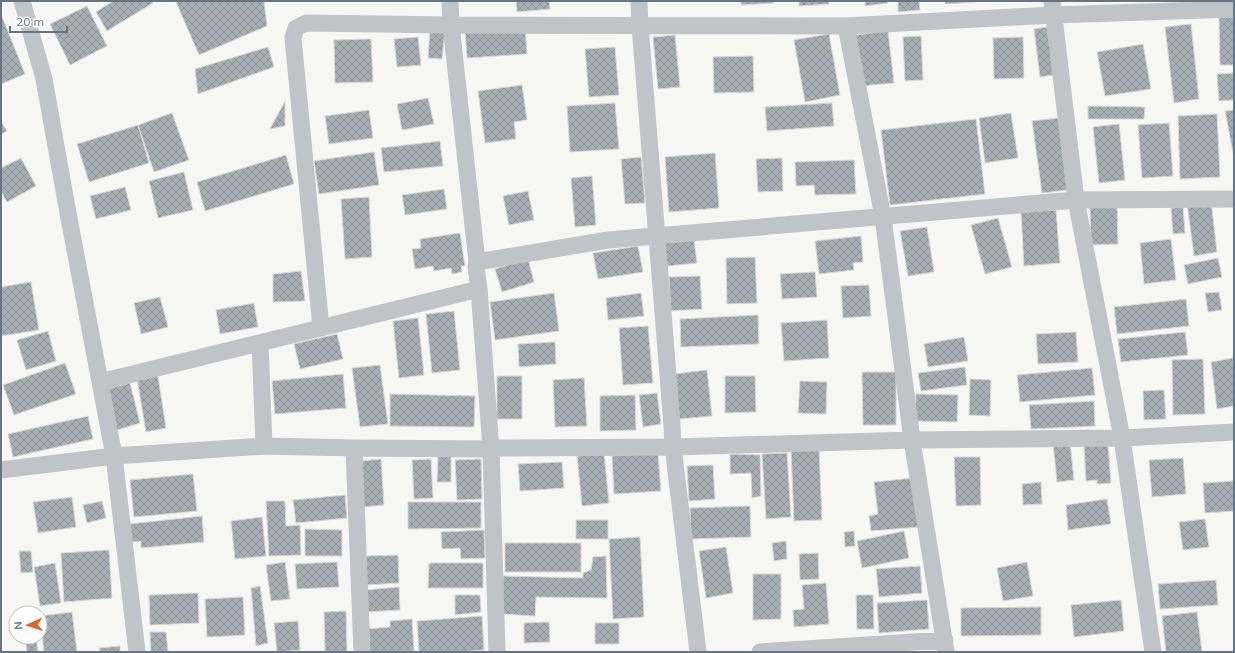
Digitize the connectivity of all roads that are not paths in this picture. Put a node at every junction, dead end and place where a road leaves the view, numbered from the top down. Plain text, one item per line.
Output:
1 (22, 1) edge
2 (450, 1) edge
3 (639, 1) edge
4 (1053, 8) edge
5 (1234, 9) edge
6 (451, 25) junction
7 (640, 26) junction
8 (846, 26) junction
9 (1234, 199) edge
10 (1076, 200) junction
11 (883, 217) junction
12 (657, 235) junction
13 (477, 262) junction
14 (479, 289) junction
15 (322, 328) junction
16 (260, 343) junction
17 (100, 382) junction
18 (1234, 432) edge
19 (1122, 438) junction
20 (912, 440) junction
21 (264, 446) junction
22 (673, 447) junction
23 (354, 448) junction
24 (492, 449) junction
25 (114, 456) junction
26 (1, 470) edge
27 (945, 646) edge
28 (137, 652) edge
29 (362, 652) edge
30 (497, 652) edge
31 (698, 652) edge
32 (760, 652) edge
33 (1153, 652) edge

1 - 17 street
2 - 6 street
3 - 7 street
4 - 5 street
4 - 8 street
4 - 10 street
6 - 7 street
6 - 13 street
6 - 15 street
7 - 8 street
7 - 12 street
8 - 11 street
9 - 10 street
10 - 11 street
10 - 19 street
11 - 12 street
11 - 20 street
12 - 13 street
12 - 22 street
13 - 14 street
14 - 15 street
14 - 24 street
15 - 16 street
16 - 17 street
16 - 21 street
17 - 25 street
18 - 19 street
19 - 20 street
19 - 33 street
20 - 22 street
20 - 27 street
21 - 23 street
21 - 25 street
22 - 24 street
22 - 31 street
23 - 24 street
23 - 29 street
24 - 30 street
25 - 26 street
25 - 28 street
27 - 32 street

